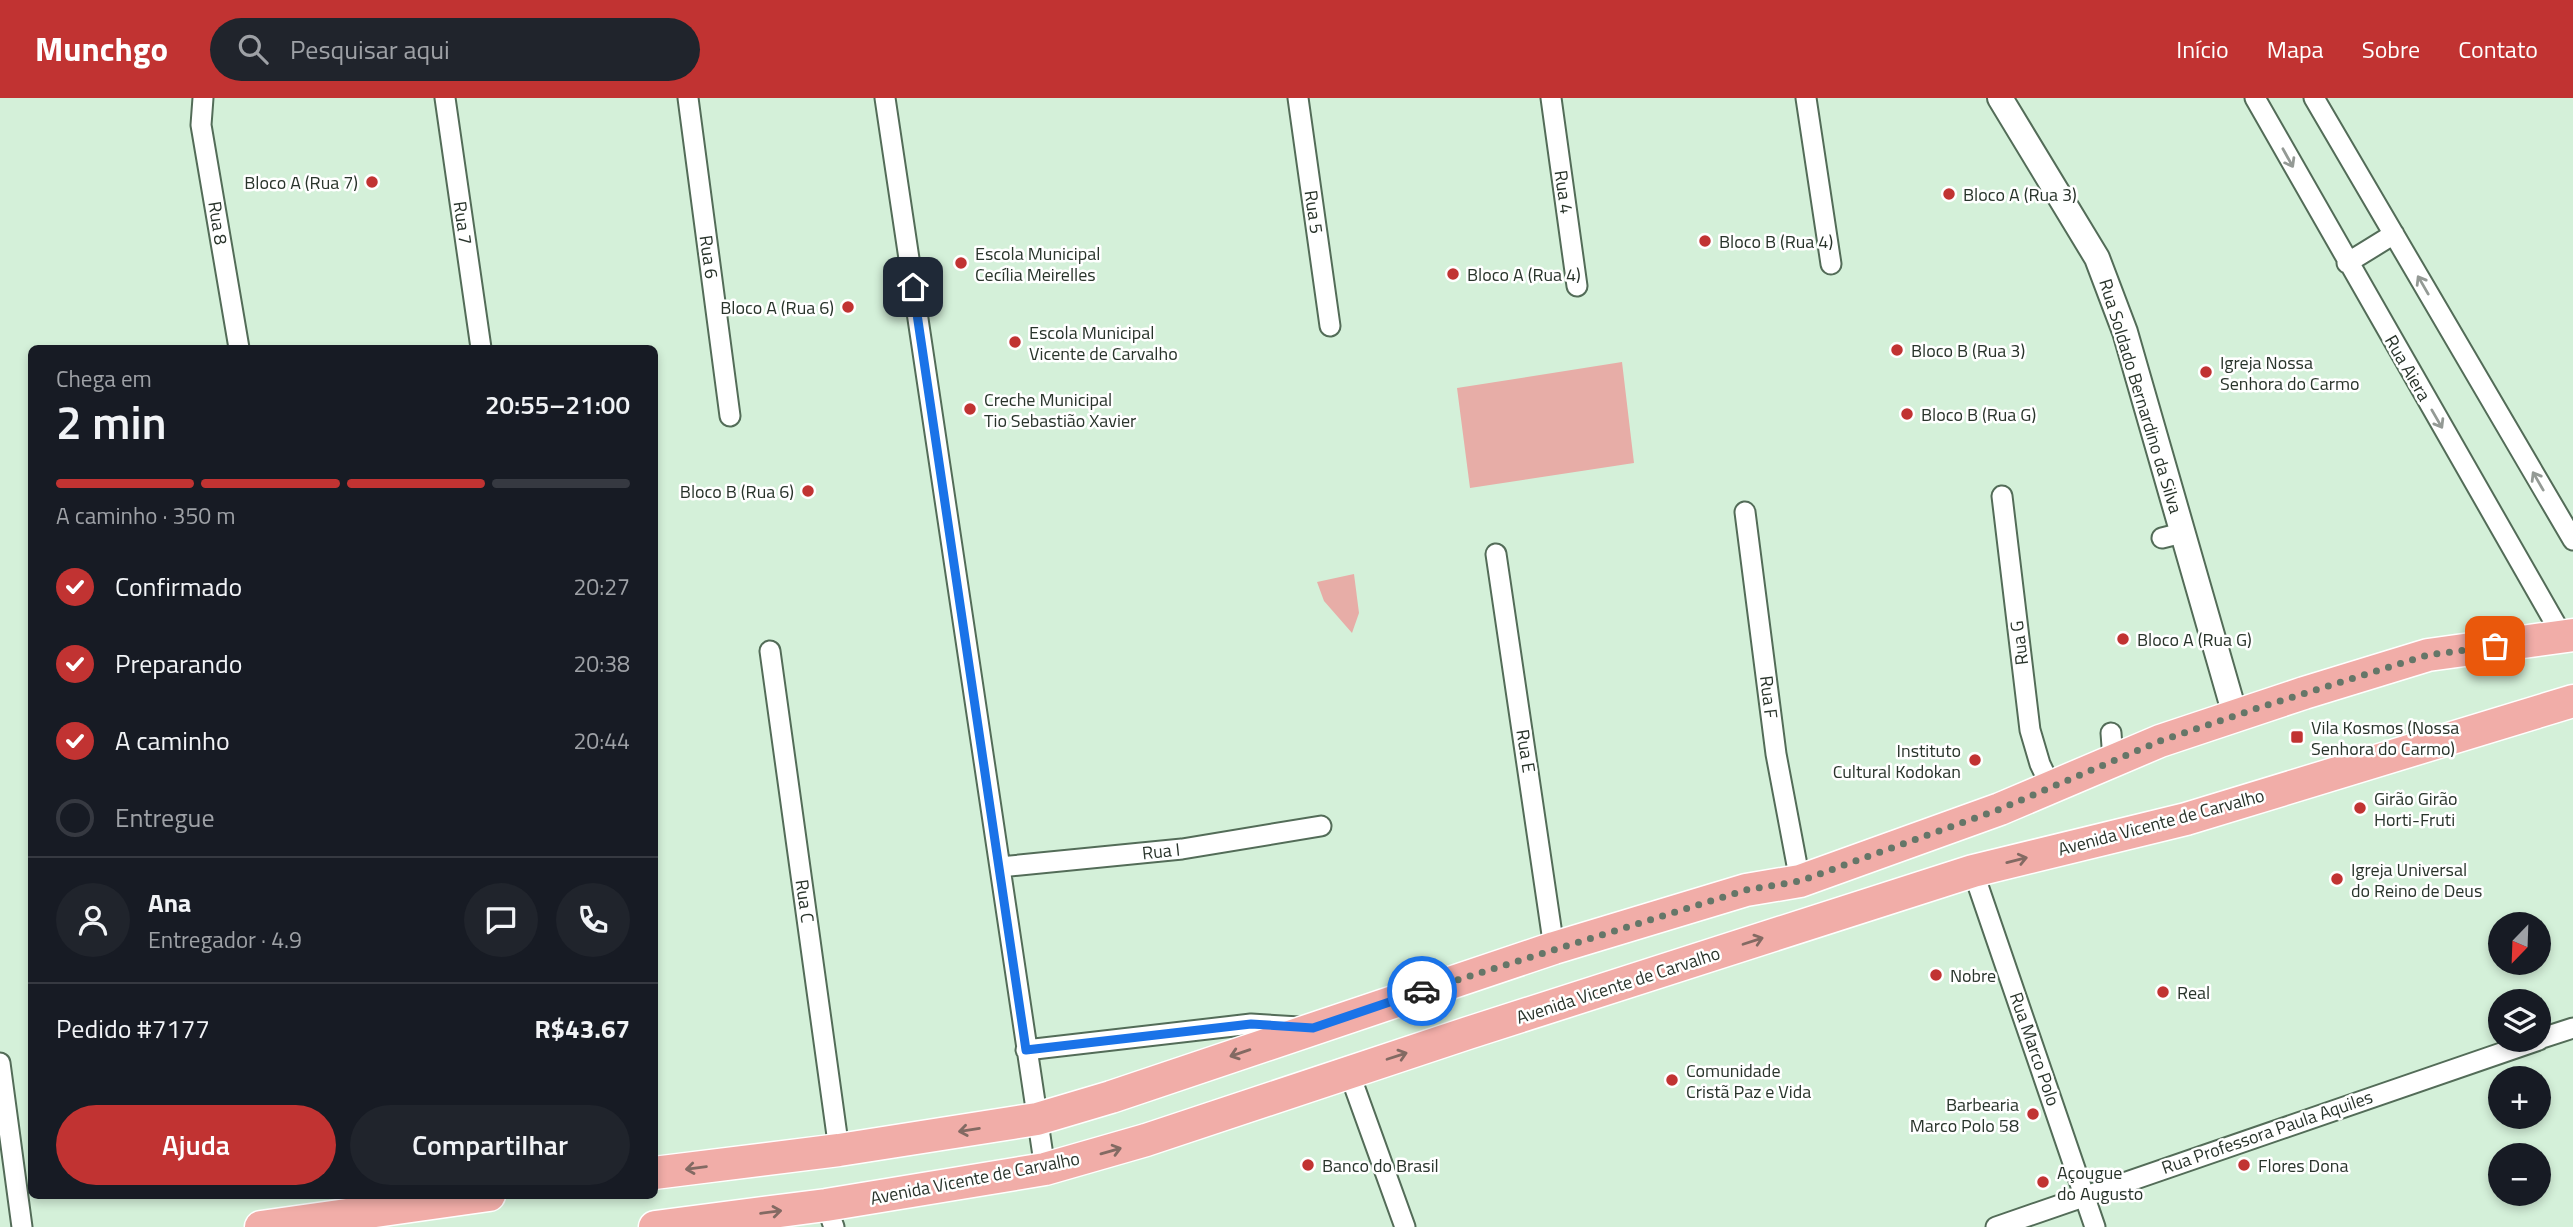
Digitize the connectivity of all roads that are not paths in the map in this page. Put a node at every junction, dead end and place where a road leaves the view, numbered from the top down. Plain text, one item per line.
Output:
1 (203, 98) edge
2 (445, 98) edge
3 (688, 98) edge
4 (885, 98) edge
5 (1298, 98) edge
6 (1552, 98) edge
7 (1806, 98) edge
8 (2000, 98) edge
9 (2255, 98) edge
10 (2314, 98) edge
11 (2394, 234) junction
12 (2347, 262) junction
13 (1831, 264) dead end
14 (1577, 286) dead end
15 (1330, 326) dead end
16 (238, 345) edge
17 (481, 345) edge
18 (730, 416) dead end
19 (2002, 496) dead end
20 (1745, 512) dead end
21 (2573, 540) edge
22 (1496, 554) dead end
23 (2568, 636) edge
24 (770, 651) dead end
25 (2573, 701) edge
26 (2235, 715) junction
27 (2051, 787) junction
28 (1321, 826) dead end
29 (1000, 867) junction
30 (1973, 871) junction
31 (1800, 881) junction
32 (1554, 948) junction
33 (1313, 1028) junction
34 (2573, 1028) edge
35 (2551, 1036) edge
36 (1026, 1050) junction
37 (2504, 1052) edge
38 (0, 1063) edge
39 (1349, 1072) junction
40 (1037, 1119) junction
41 (839, 1150) junction
42 (1045, 1169) junction
43 (658, 1173) edge
44 (2084, 1195) junction
45 (430, 1199) edge
46 (367, 1204) edge
47 (830, 1216) edge
48 (22, 1227) edge
49 (261, 1227) edge
50 (655, 1227) edge
51 (1405, 1227) edge
52 (1996, 1227) edge
53 (2095, 1227) edge

1 - 16 street, Rua 8
2 - 17 street, Rua 7
3 - 18 street, Rua 6
4 - 29 street
5 - 15 street, Rua 5
6 - 14 street, Rua 4
7 - 13 street
8 - 26 street, Rua Soldado Bernardino da Silva
9 -> 12 street, Rua Aiera
10 - 11 street
11 - 12 street
21 -> 11 street
12 -> 23 street, Rua Aiera
19 - 27 street, Rua G
20 - 31 street, Rua F
22 - 32 street, Rua E
23 - 26 main road
24 - 41 street, Rua C
30 -> 25 main road, Avenida Vicente de Carvalho
26 - 27 main road
27 - 31 main road
28 - 29 street, Rua I
29 - 36 street
39 -> 30 main road, Avenida Vicente de Carvalho
30 - 44 street, Rua Marco Polo
31 - 32 main road
32 - 33 main road
33 - 36 street
33 -> 40 main road
34 - 35 street, Rua Professora Paula Aquiles
36 - 40 street
37 - 44 street, Rua Professora Paula Aquiles
38 - 48 street
42 -> 39 main road, Avenida Vicente de Carvalho
39 - 51 street
40 -> 41 main road
40 - 42 street
41 -> 43 main road
42 - 47 main road, Avenida Vicente de Carvalho
44 - 52 street, Rua Professora Paula Aquiles
44 - 53 street, Rua Marco Polo
45 - 46 main road
46 - 49 main road
50 -> 47 main road, Avenida Vicente de Carvalho

